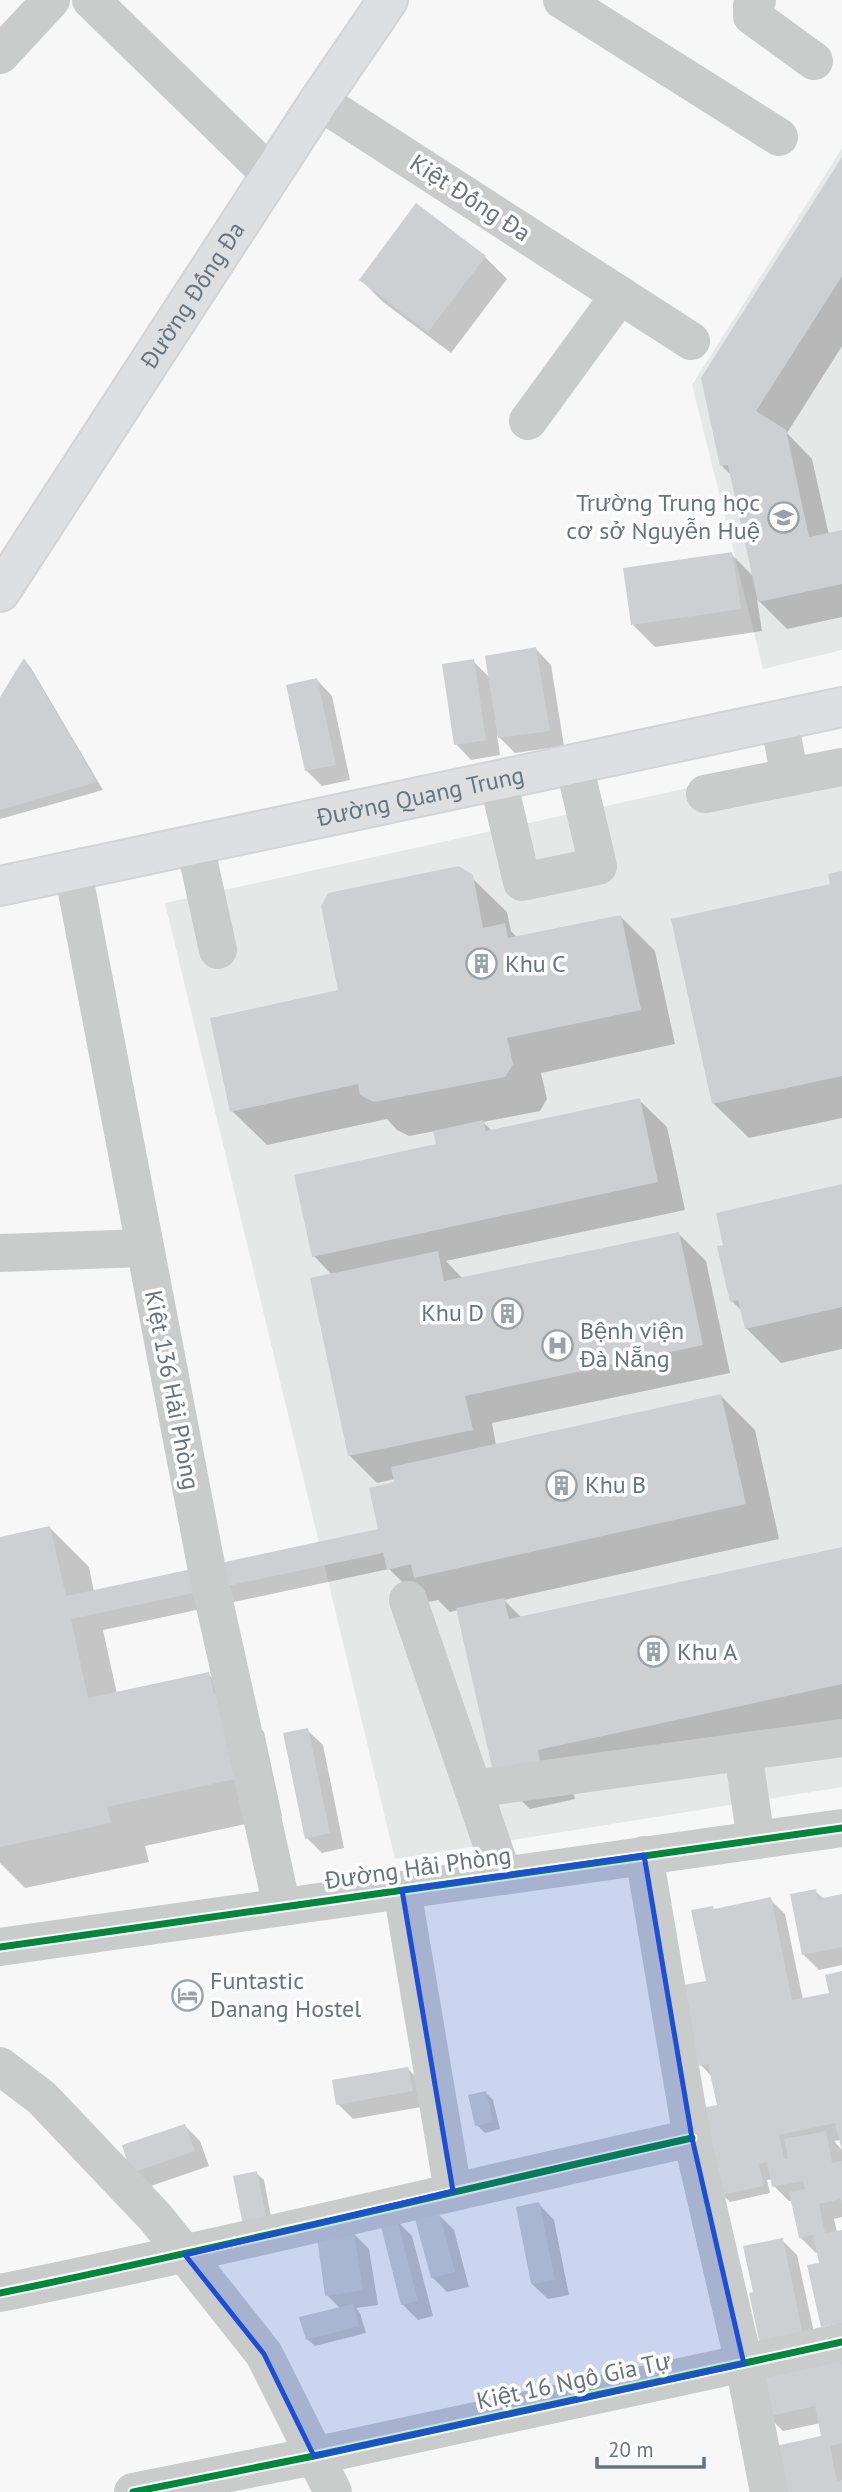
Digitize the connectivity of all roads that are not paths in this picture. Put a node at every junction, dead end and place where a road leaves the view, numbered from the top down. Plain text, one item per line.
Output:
1 (51, 0) edge
2 (91, 0) edge
3 (388, 0) edge
4 (562, 0) edge
5 (757, 0) edge
6 (0, 55) edge
7 (814, 61) dead end
8 (320, 101) junction
9 (779, 137) dead end
10 (271, 176) junction
11 (620, 295) junction
12 (691, 341) dead end
13 (528, 421) dead end
14 (0, 592) edge
15 (842, 707) edge
16 (779, 721) junction
17 (574, 764) junction
18 (842, 767) edge
19 (790, 777) junction
20 (498, 780) junction
21 (705, 794) dead end
22 (195, 845) junction
23 (73, 871) junction
24 (0, 886) edge
25 (218, 950) dead end
26 (145, 1248) junction
27 (0, 1253) edge
28 (408, 1600) dead end
29 (842, 1738) edge
30 (743, 1752) junction
31 (473, 1789) junction
32 (842, 1828) edge
33 (756, 1840) junction
34 (644, 1855) junction
35 (503, 1876) junction
36 (402, 1890) junction
37 (282, 1907) junction
38 (0, 1947) edge
39 (0, 2066) edge
40 (692, 2138) junction
41 (453, 2191) junction
42 (186, 2255) junction
43 (0, 2293) edge
44 (842, 2342) edge
45 (744, 2364) junction
46 (314, 2456) junction
47 (133, 2492) edge
48 (333, 2492) edge
49 (769, 2492) edge

1 - 6 street
2 - 10 street
3 - 8 main road, Đường Đống Đa
4 - 9 street
5 - 7 street
8 - 10 main road, Đường Đống Đa
8 - 11 street, Kiệt Đống Đa
10 - 14 main road, Đường Đống Đa
11 - 12 street, Kiệt Đống Đa
11 - 13 street
15 - 16 main road, Đường Quang Trung
16 - 17 main road, Đường Quang Trung
16 - 19 street
17 - 20 main road, Đường Quang Trung
17 - 20 street
18 - 19 street
19 - 21 street
20 - 22 main road, Đường Quang Trung
22 - 23 main road, Đường Quang Trung
22 - 25 street
23 - 24 main road, Đường Quang Trung
23 - 26 street, Kiệt 136 Hải Phòng
26 - 27 street
26 - 37 street, Kiệt 136 Hải Phòng
28 - 31 street
29 - 30 street
30 - 31 street
30 - 33 street
31 - 35 street
32 - 33 street, Đường Hải Phòng
33 - 34 street, Đường Hải Phòng
34 - 35 street, Đường Hải Phòng
34 - 40 street
35 - 36 street, Đường Hải Phòng
36 - 37 street, Đường Hải Phòng
36 - 41 street
37 - 38 street, Đường Hải Phòng
39 - 42 street
40 - 41 street
40 - 45 street
41 - 42 street
42 - 43 street
42 - 46 street
44 - 45 street, Kiệt 16 Ngô Gia Tự
45 - 46 street, Kiệt 16 Ngô Gia Tự
45 - 49 street
46 - 47 street, Kiệt 16 Ngô Gia Tự
46 - 48 street

